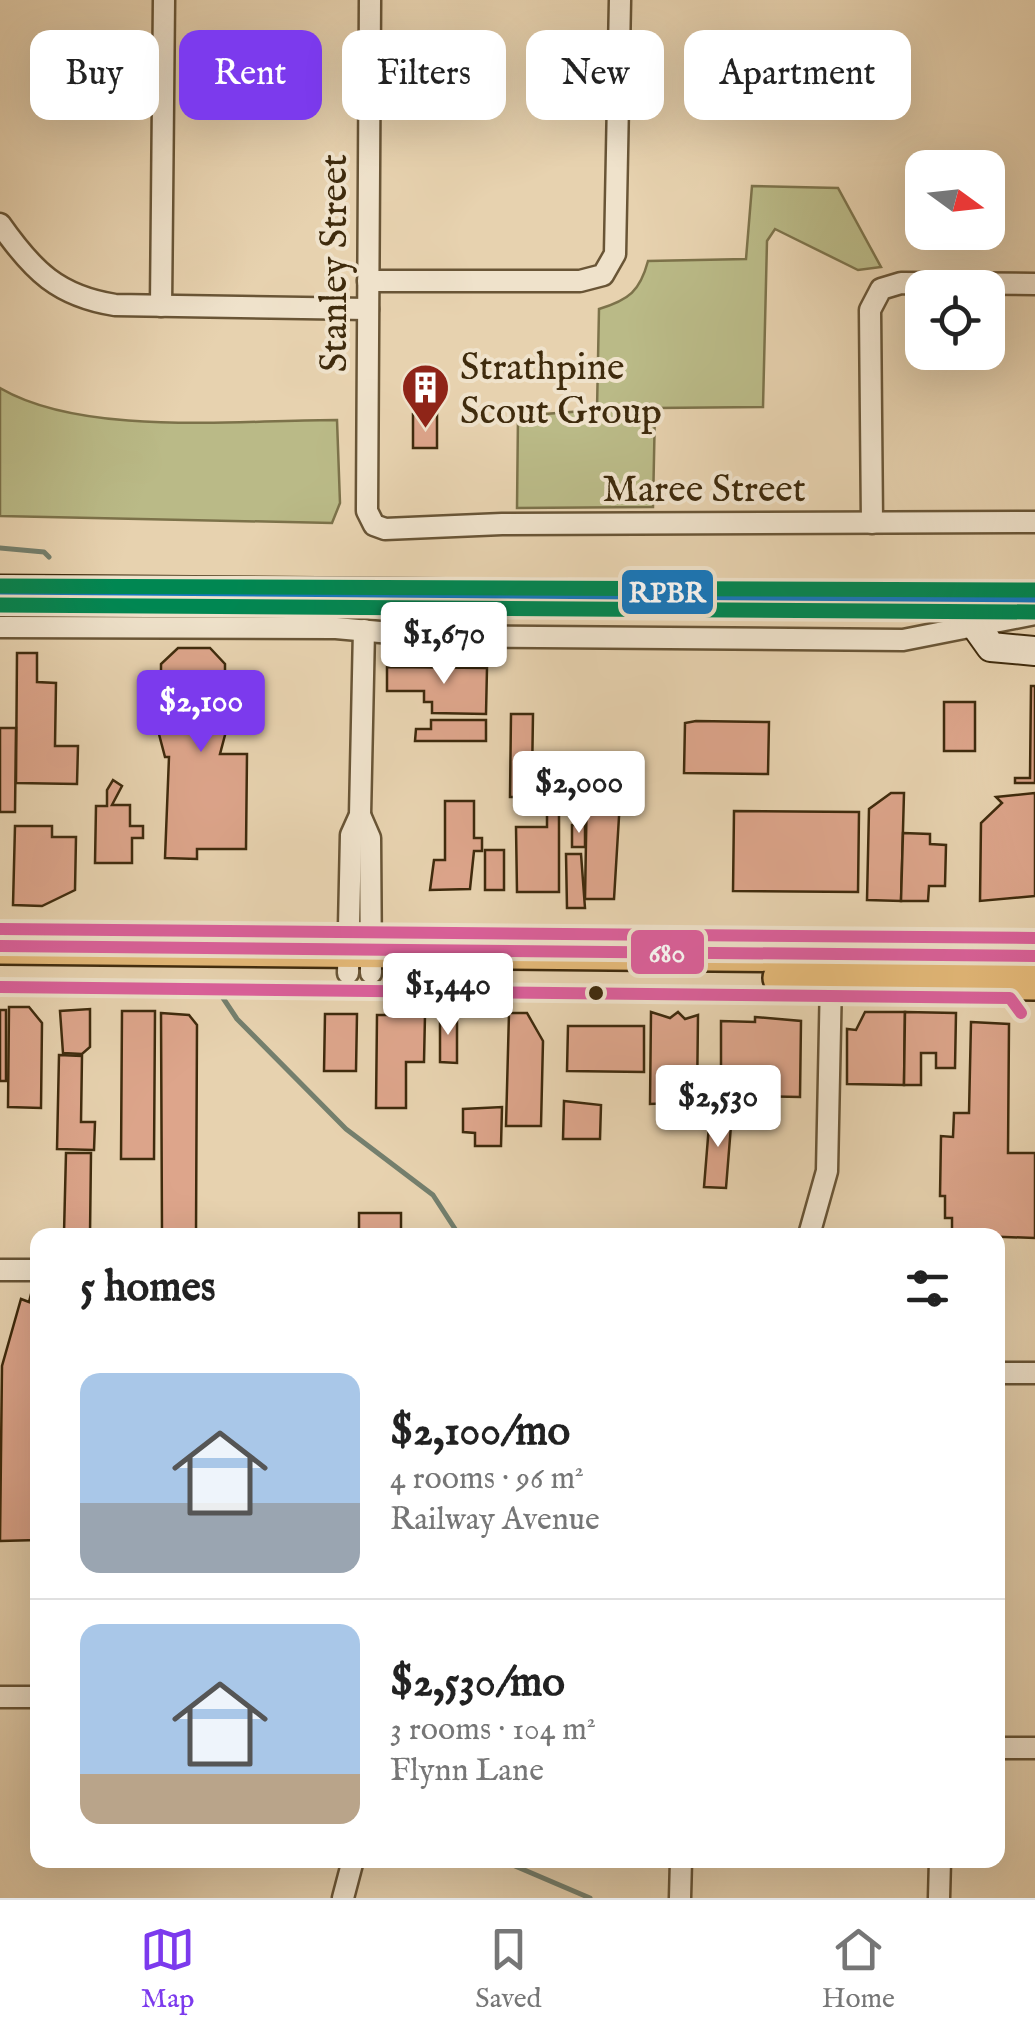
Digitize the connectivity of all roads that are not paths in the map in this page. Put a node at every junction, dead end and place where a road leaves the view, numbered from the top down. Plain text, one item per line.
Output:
1 (164, 0) edge
2 (370, 0) edge
3 (620, 0) edge
4 (0, 224) edge
5 (368, 281) junction
6 (1035, 284) edge
7 (160, 306) junction
8 (368, 310) junction
9 (1035, 522) edge
10 (872, 523) junction
11 (374, 525) joint
12 (1035, 614) edge
13 (976, 626) junction
14 (0, 627) edge
15 (364, 630) junction
16 (1035, 651) edge
17 (0, 946) edge
18 (360, 961) junction
19 (0, 968) edge
20 (831, 979) junction
21 (1031, 980) edge
22 (811, 1228) edge
23 (0, 1270) edge
24 (30, 1270) edge
25 (1005, 1373) edge
26 (1035, 1373) edge
27 (0, 1696) edge
28 (30, 1697) edge
29 (1005, 1748) edge
30 (1035, 1748) edge
31 (351, 1868) edge
32 (681, 1868) edge
33 (940, 1868) edge
34 (343, 1898) edge
35 (680, 1898) edge
36 (939, 1898) edge

1 - 7 street
2 - 5 street, Stanley Street
3 - 5 street
4 - 7 street
5 - 8 street, Stanley Street
6 - 10 street
7 - 8 street
8 - 11 street, Stanley Street
9 - 10 street, Maree Street
10 - 11 street, Maree Street
12 - 13 street
13 - 15 street
13 - 16 main road
14 - 15 street
15 - 18 street
17 - 18 highway
18 - 19 highway
18 - 20 highway
18 - 21 highway
20 - 21 highway
20 - 22 street
23 - 24 street
25 - 26 street
27 - 28 street
29 - 30 street
31 - 34 street
32 - 35 street
33 - 36 street

